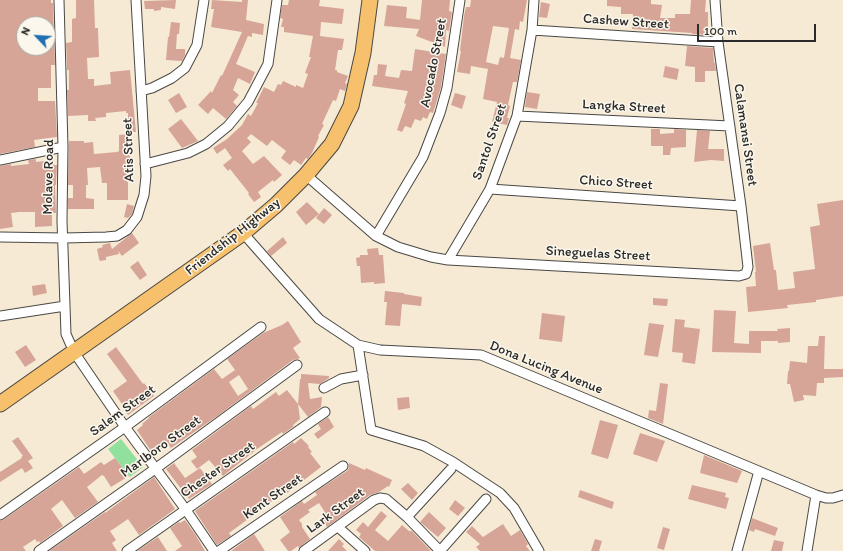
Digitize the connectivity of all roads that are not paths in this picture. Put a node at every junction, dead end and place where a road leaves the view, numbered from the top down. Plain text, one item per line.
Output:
1 (59, 0) edge
2 (136, 0) edge
3 (204, 0) edge
4 (277, 0) edge
5 (370, 0) edge
6 (460, 0) edge
7 (534, 0) edge
8 (715, 0) edge
9 (532, 30) junction
10 (718, 42) junction
11 (141, 91) junction
12 (517, 116) junction
13 (730, 126) junction
14 (64, 147) junction
15 (0, 160) edge
16 (145, 164) junction
17 (306, 175) junction
18 (490, 188) junction
19 (741, 206) junction
20 (243, 233) junction
21 (376, 236) junction
22 (0, 237) edge
23 (64, 238) junction
24 (448, 260) junction
25 (746, 274) joint
26 (65, 306) junction
27 (0, 316) edge
28 (261, 327) dead end
29 (358, 345) junction
30 (74, 352) junction
31 (297, 365) dead end
32 (363, 375) junction
33 (324, 388) dead end
34 (0, 404) edge
35 (325, 412) dead end
36 (124, 427) junction
37 (343, 466) dead end
38 (155, 469) junction
39 (451, 469) dead end
40 (759, 471) junction
41 (816, 495) junction
42 (843, 495) edge
43 (486, 499) dead end
44 (186, 510) junction
45 (0, 515) edge
46 (407, 517) junction
47 (338, 527) junction
48 (40, 551) edge
49 (127, 551) edge
50 (214, 551) edge
51 (219, 551) edge
52 (304, 551) edge
53 (365, 551) edge
54 (440, 551) edge
55 (539, 551) edge
56 (737, 551) edge
57 (807, 551) edge

1 - 14 street, Molave Road
2 - 11 street, Atis Street
3 - 11 street
4 - 16 street
5 - 17 main road, Friendship Highway
6 - 21 street, Avocado Street
7 - 9 street, Santol Street
8 - 10 street, Calamansi Street
9 - 10 street, Cashew Street
9 - 12 street, Santol Street
10 - 13 street, Calamansi Street
11 - 16 street, Atis Street
12 - 13 street, Langka Street
12 - 18 street, Santol Street
13 - 19 street, Calamansi Street
14 - 15 street
14 - 23 street, Molave Road
16 - 23 street, Atis Street
17 - 20 main road, Friendship Highway
17 - 21 street, Sineguelas Street
18 - 19 street, Chico Street
18 - 24 street, Santol Street
19 - 25 street, Calamansi Street
20 - 29 street, Dona Lucing Avenue
20 - 30 main road, Friendship Highway
21 - 24 street, Sineguelas Street
22 - 23 street, Atis Street
23 - 26 street, Molave Road
24 - 25 street, Sineguelas Street
26 - 27 street
26 - 30 street, Molave Road
28 - 36 street, Salem Street
29 - 32 street
29 - 40 street, Dona Lucing Avenue
30 - 34 main road, Friendship Highway
30 - 36 street, Molave Road
31 - 38 street, Marlboro Street
32 - 33 street
32 - 55 street
35 - 44 street, Chester Street
36 - 38 street, Molave Road
36 - 45 street, Salem Street
37 - 51 street, Kent Street
38 - 44 street, Molave Road
38 - 48 street, Marlboro Street
39 - 46 street
40 - 41 street, Dona Lucing Avenue
40 - 56 street
41 - 42 street, Dona Lucing Avenue
41 - 57 street
43 - 54 street
44 - 49 street, Chester Street
44 - 50 street, Molave Road
46 - 47 street, Lark Street
46 - 54 street
47 - 52 street, Lark Street
47 - 53 street

